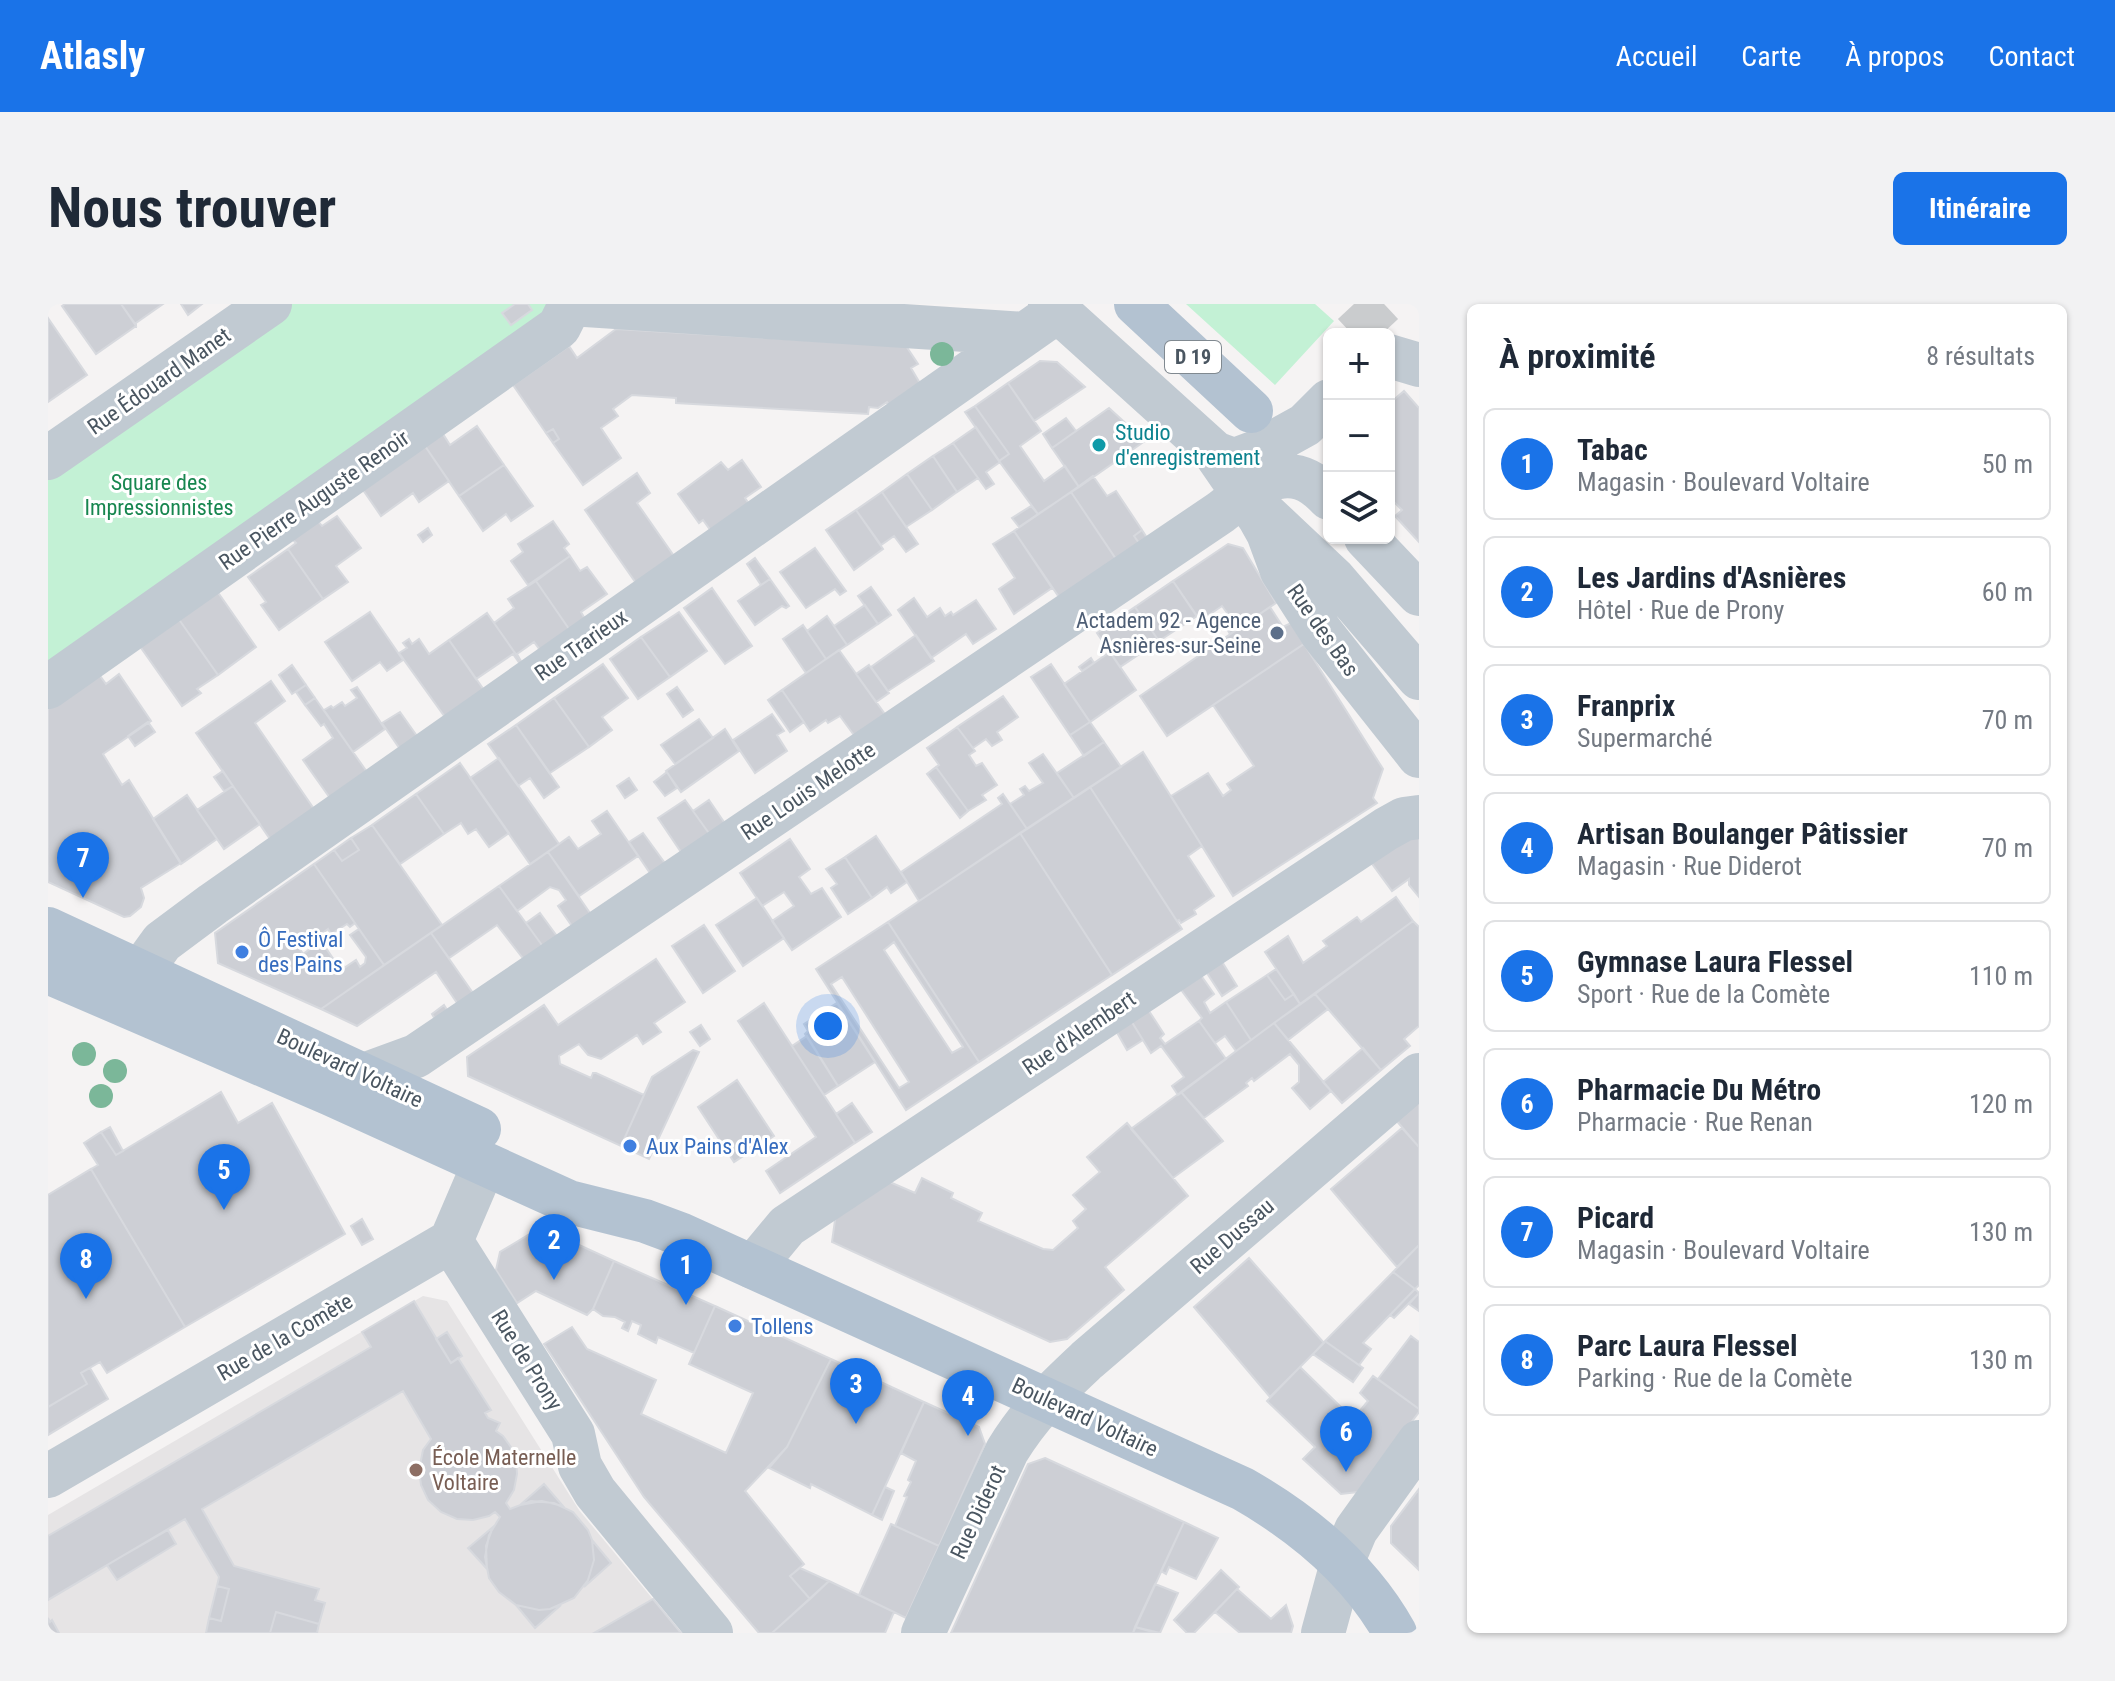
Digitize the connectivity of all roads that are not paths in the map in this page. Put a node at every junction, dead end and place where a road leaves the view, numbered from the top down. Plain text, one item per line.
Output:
1 (270, 304) edge
2 (570, 304) edge
3 (1136, 304) edge
4 (1047, 319) edge
5 (1419, 345) edge
6 (1395, 349) edge
7 (1395, 358) edge
8 (1419, 365) edge
9 (1251, 411) dead end
10 (1317, 413) edge
11 (1215, 453) junction
12 (48, 458) edge
13 (1323, 491) edge
14 (1244, 494) junction
15 (1372, 544) edge
16 (1419, 594) edge
17 (1419, 678) edge
18 (48, 687) edge
19 (1419, 756) edge
20 (1419, 817) edge
21 (48, 929) edge
22 (48, 972) edge
23 (132, 988) junction
24 (364, 1075) junction
25 (1419, 1075) edge
26 (484, 1164) junction
27 (645, 1221) junction
28 (451, 1241) junction
29 (753, 1267) junction
30 (1045, 1399) junction
31 (1419, 1442) edge
32 (48, 1476) edge
33 (1342, 1563) junction
34 (711, 1633) edge
35 (923, 1633) edge
36 (1323, 1633) edge
37 (1395, 1633) edge

1 - 12 street, Rue Édouard Manet
2 - 4 street
2 - 18 street, Rue Pierre Auguste Renoir
3 - 9 main road, D 19
4 - 11 street, Rue des Bas
4 - 23 street, Rue Trarieux
5 - 6 street
7 - 8 street
10 - 11 street
10 - 13 street
11 - 14 street, Rue des Bas
13 - 14 street, Rue Louis Melotte
14 - 17 street, Rue des Bas
14 - 19 street, Rue des Bas
14 - 24 street, Rue Louis Melotte
15 - 16 street
20 - 29 street, Rue d'Alembert
21 - 23 main road, Boulevard Voltaire
22 - 23 main road, Boulevard Voltaire
23 - 24 main road, Boulevard Voltaire
23 - 26 main road, Boulevard Voltaire
24 - 27 main road, Boulevard Voltaire
25 - 30 street, Rue Dussau
26 - 27 main road, Boulevard Voltaire
26 - 28 street
27 - 29 main road, Boulevard Voltaire
28 - 32 street, Rue de la Comète
28 - 34 street, Rue de Prony
29 - 30 main road, Boulevard Voltaire
30 - 33 main road, Boulevard Voltaire
30 - 35 street, Rue Diderot
31 - 33 street
33 - 36 street
33 - 37 main road, Boulevard Voltaire

